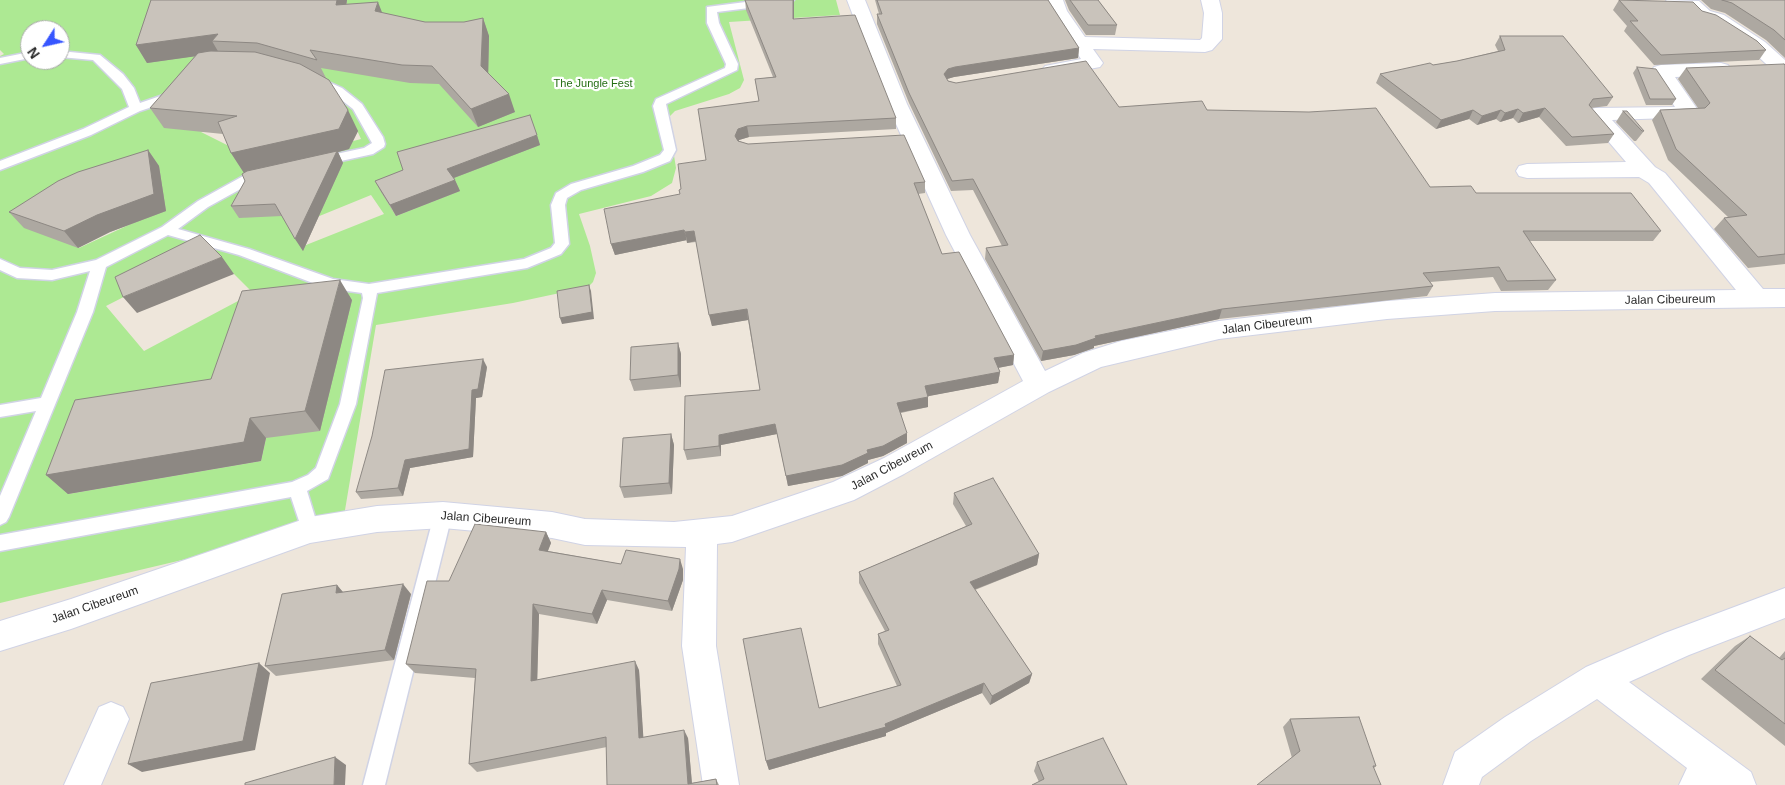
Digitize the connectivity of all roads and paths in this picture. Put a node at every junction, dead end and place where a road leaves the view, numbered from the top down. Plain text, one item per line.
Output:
1 (789, 0) edge
2 (856, 0) edge
3 (1054, 0) edge
4 (1210, 0) edge
5 (1675, 0) edge
6 (1080, 43) junction
7 (70, 55) edge
8 (20, 57) edge
9 (0, 60) edge
10 (1783, 69) edge
11 (1038, 72) edge
12 (306, 77) edge
13 (188, 84) edge
14 (136, 108) junction
15 (306, 164) edge
16 (0, 166) edge
17 (280, 170) edge
18 (1527, 171) dead end
19 (1647, 172) junction
20 (167, 230) junction
21 (0, 264) edge
22 (100, 264) junction
23 (369, 289) junction
24 (1785, 298) edge
25 (1757, 299) junction
26 (1039, 385) junction
27 (47, 403) junction
28 (0, 410) edge
29 (295, 489) junction
30 (443, 515) junction
31 (0, 516) edge
32 (310, 530) junction
33 (702, 533) junction
34 (0, 543) edge
35 (1785, 603) edge
36 (0, 636) edge
37 (1598, 679) junction
38 (111, 719) dead end
39 (1716, 778) edge
40 (82, 785) edge
41 (374, 785) edge
42 (721, 785) edge
43 (1461, 785) edge

1 - 23 lane
2 - 26 street
3 - 6 street
4 - 6 street
5 - 10 street
6 - 11 street
7 - 14 lane
8 - 9 lane
10 - 19 street
12 - 15 lane
13 - 14 lane
14 - 16 lane
17 - 20 lane
18 - 19 street
19 - 25 street
20 - 22 lane
20 - 23 lane
21 - 22 lane
22 - 27 lane
23 - 29 lane
24 - 25 street, Jalan Cibeureum
25 - 26 street, Jalan Cibeureum
26 - 33 street, Jalan Cibeureum
27 - 28 lane
27 - 31 lane
29 - 32 lane
29 - 34 lane
30 - 32 street, Jalan Cibeureum
30 - 33 street, Jalan Cibeureum
30 - 41 lane
32 - 36 street, Jalan Cibeureum
33 - 42 street
35 - 37 street
37 - 39 street
37 - 43 street
38 - 40 street

